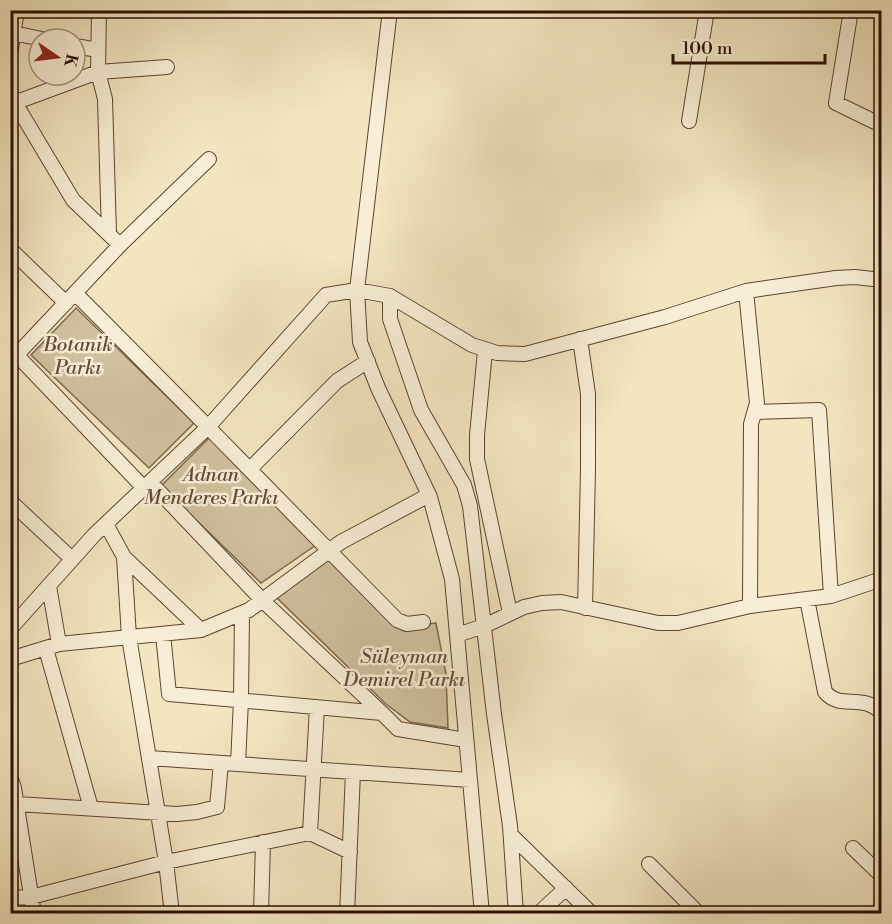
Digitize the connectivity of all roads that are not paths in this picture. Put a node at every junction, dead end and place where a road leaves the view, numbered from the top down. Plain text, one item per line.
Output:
1 (17, 10) edge
2 (99, 10) edge
3 (390, 10) edge
4 (706, 10) edge
5 (851, 10) edge
6 (13, 33) junction
7 (27, 36) edge
8 (87, 49) edge
9 (98, 51) junction
10 (10, 55) edge
11 (167, 67) dead end
12 (98, 72) junction
13 (12, 99) edge
14 (689, 121) dead end
15 (874, 122) dead end
16 (208, 159) dead end
17 (109, 234) junction
18 (120, 245) junction
19 (10, 249) edge
20 (882, 280) edge
21 (357, 290) junction
22 (746, 291) junction
23 (390, 296) junction
24 (71, 298) junction
25 (580, 339) junction
26 (485, 351) junction
27 (13, 355) edge
28 (368, 361) junction
29 (756, 412) junction
30 (207, 427) junction
31 (477, 459) junction
32 (452, 467) junction
33 (249, 470) junction
34 (147, 485) junction
35 (429, 495) junction
36 (10, 501) edge
37 (106, 525) junction
38 (329, 551) junction
39 (124, 556) junction
40 (72, 560) junction
41 (882, 579) edge
42 (49, 586) junction
43 (831, 596) junction
44 (807, 599) junction
45 (262, 600) junction
46 (750, 606) junction
47 (585, 608) junction
48 (242, 613) junction
49 (510, 613) junction
50 (423, 622) dead end
51 (484, 626) junction
52 (10, 629) edge
53 (201, 630) junction
54 (163, 634) junction
55 (457, 635) junction
56 (129, 637) junction
57 (52, 646) junction
58 (10, 659) edge
59 (241, 700) junction
60 (317, 707) junction
61 (381, 713) junction
62 (882, 713) edge
63 (466, 740) junction
64 (149, 758) junction
65 (221, 763) junction
66 (238, 764) junction
67 (313, 769) junction
68 (353, 772) junction
69 (10, 776) edge
70 (470, 780) junction
71 (17, 804) junction
72 (91, 808) junction
73 (158, 812) junction
74 (310, 833) junction
75 (511, 835) junction
76 (263, 842) junction
77 (16, 845) edge
78 (853, 848) dead end
79 (350, 852) junction
80 (166, 862) junction
81 (649, 864) dead end
82 (882, 876) edge
83 (566, 888) junction
84 (31, 897) junction
85 (10, 898) edge
86 (34, 914) edge
87 (172, 914) edge
88 (261, 914) edge
89 (347, 914) edge
90 (482, 914) edge
91 (516, 914) edge
92 (538, 914) edge
93 (592, 914) edge
94 (699, 914) edge

1 - 6 street
2 - 9 street
3 - 21 street
4 - 14 street
5 - 15 street
6 - 7 street
6 - 10 street
8 - 9 street
9 - 12 street
11 - 12 street
12 - 13 street
12 - 17 street
13 - 17 street
16 - 18 street
17 - 18 street
18 - 24 street
19 - 24 street
20 - 22 street
21 - 23 street
21 - 28 street
21 - 30 street
22 - 25 street
22 - 29 street
23 - 26 street
23 - 32 street
24 - 27 street
24 - 30 street
25 - 26 street
25 - 47 street
26 - 31 street
27 - 34 street
28 - 33 street
28 - 35 street
29 - 43 street
29 - 46 street
30 - 33 street
30 - 34 street
31 - 32 street
31 - 49 street
32 - 51 street
33 - 38 street
34 - 37 street
34 - 45 street
35 - 38 street
35 - 55 street
36 - 40 street
37 - 39 street
37 - 40 street
38 - 45 street
38 - 50 street
39 - 53 street
39 - 56 street
40 - 42 street
41 - 43 street
42 - 52 street
42 - 57 street
43 - 44 street
44 - 46 street
44 - 62 street
45 - 48 street
45 - 61 street
46 - 47 street
47 - 49 street
48 - 53 street
48 - 59 street
49 - 51 street
51 - 55 street
51 - 75 street
53 - 54 street
54 - 56 street
54 - 59 street
55 - 63 street
56 - 57 street
56 - 64 street
57 - 58 street
57 - 72 street
59 - 60 street
59 - 66 street
60 - 61 street
60 - 67 street
61 - 63 street
63 - 70 street
64 - 65 street
64 - 73 street
65 - 66 street
65 - 73 street
66 - 67 street
67 - 68 street
67 - 74 street
68 - 70 street
68 - 79 street
69 - 71 street
70 - 90 street
71 - 72 street
71 - 77 street
72 - 73 street
73 - 80 street
74 - 76 street
74 - 79 street
75 - 83 street
75 - 91 street
76 - 80 street
76 - 88 street
77 - 84 street
78 - 82 street
79 - 89 street
80 - 84 street
80 - 87 street
81 - 94 street
83 - 92 street
83 - 93 street
84 - 85 street
84 - 86 street

